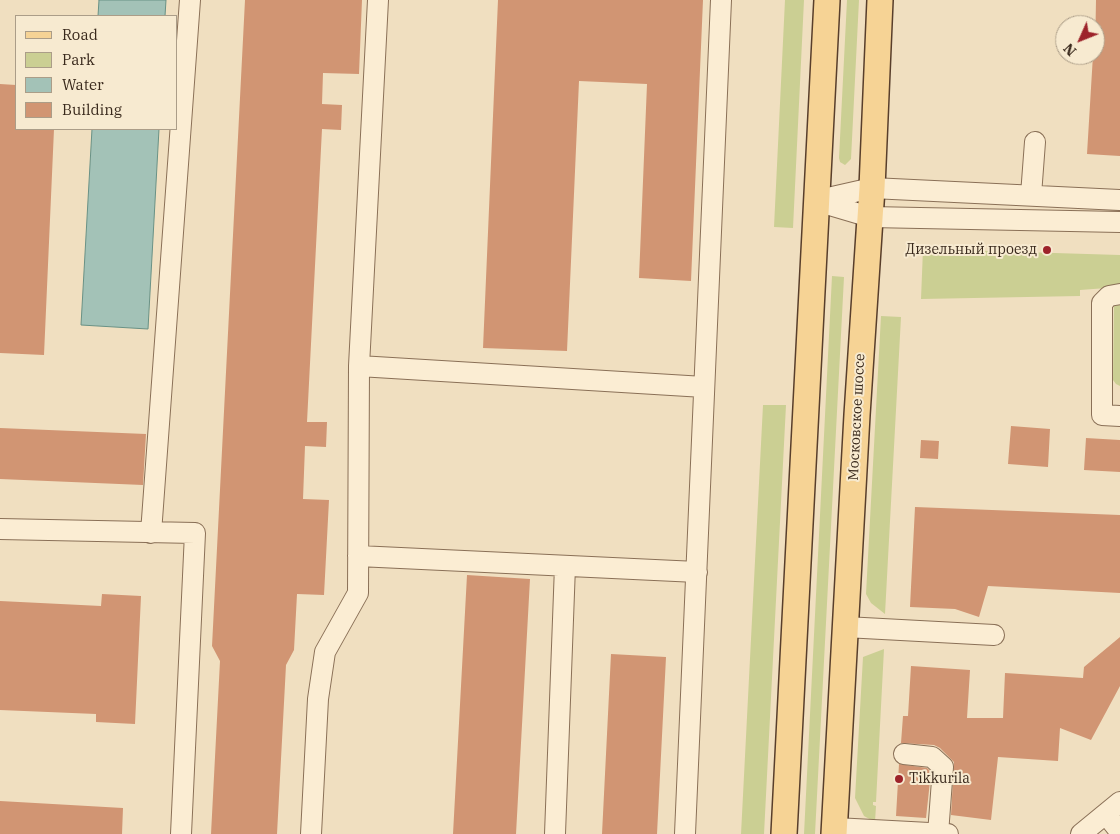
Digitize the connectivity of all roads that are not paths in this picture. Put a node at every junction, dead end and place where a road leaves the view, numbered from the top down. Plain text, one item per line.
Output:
1 (190, 0) edge
2 (378, 0) edge
3 (720, 0) edge
4 (827, 0) edge
5 (880, 0) edge
6 (1035, 142) dead end
7 (872, 188) junction
8 (1031, 195) junction
9 (1120, 200) edge
10 (816, 201) junction
11 (870, 217) junction
12 (1120, 222) edge
13 (1120, 294) edge
14 (359, 366) junction
15 (704, 387) junction
16 (1103, 415) edge
17 (0, 529) edge
18 (151, 533) junction
19 (358, 556) junction
20 (566, 566) junction
21 (697, 572) junction
22 (845, 626) junction
23 (994, 635) dead end
24 (904, 754) dead end
25 (1113, 808) edge
26 (834, 831) edge
27 (1120, 832) edge
28 (181, 834) edge
29 (311, 834) edge
30 (554, 834) edge
31 (685, 834) edge
32 (784, 834) edge
33 (938, 834) edge
34 (948, 834) edge
35 (1081, 834) edge

1 - 18 street
2 - 14 street
3 - 15 street
4 - 10 main road
5 - 7 main road, Московское шоссе
6 - 8 street
7 - 8 street
7 - 10 street
7 - 11 main road, Московское шоссе
8 - 9 street
10 - 11 street
10 - 32 main road
11 - 12 street
11 - 22 main road, Московское шоссе
13 - 16 street
14 - 15 street
14 - 19 street
15 - 21 street
17 - 18 street
18 - 28 street
19 - 20 street
19 - 29 street
20 - 21 street
20 - 30 street
21 - 31 street
22 - 23 street
22 - 26 main road, Московское шоссе
24 - 33 street
25 - 27 street
25 - 35 street
26 - 33 street
33 - 34 street

